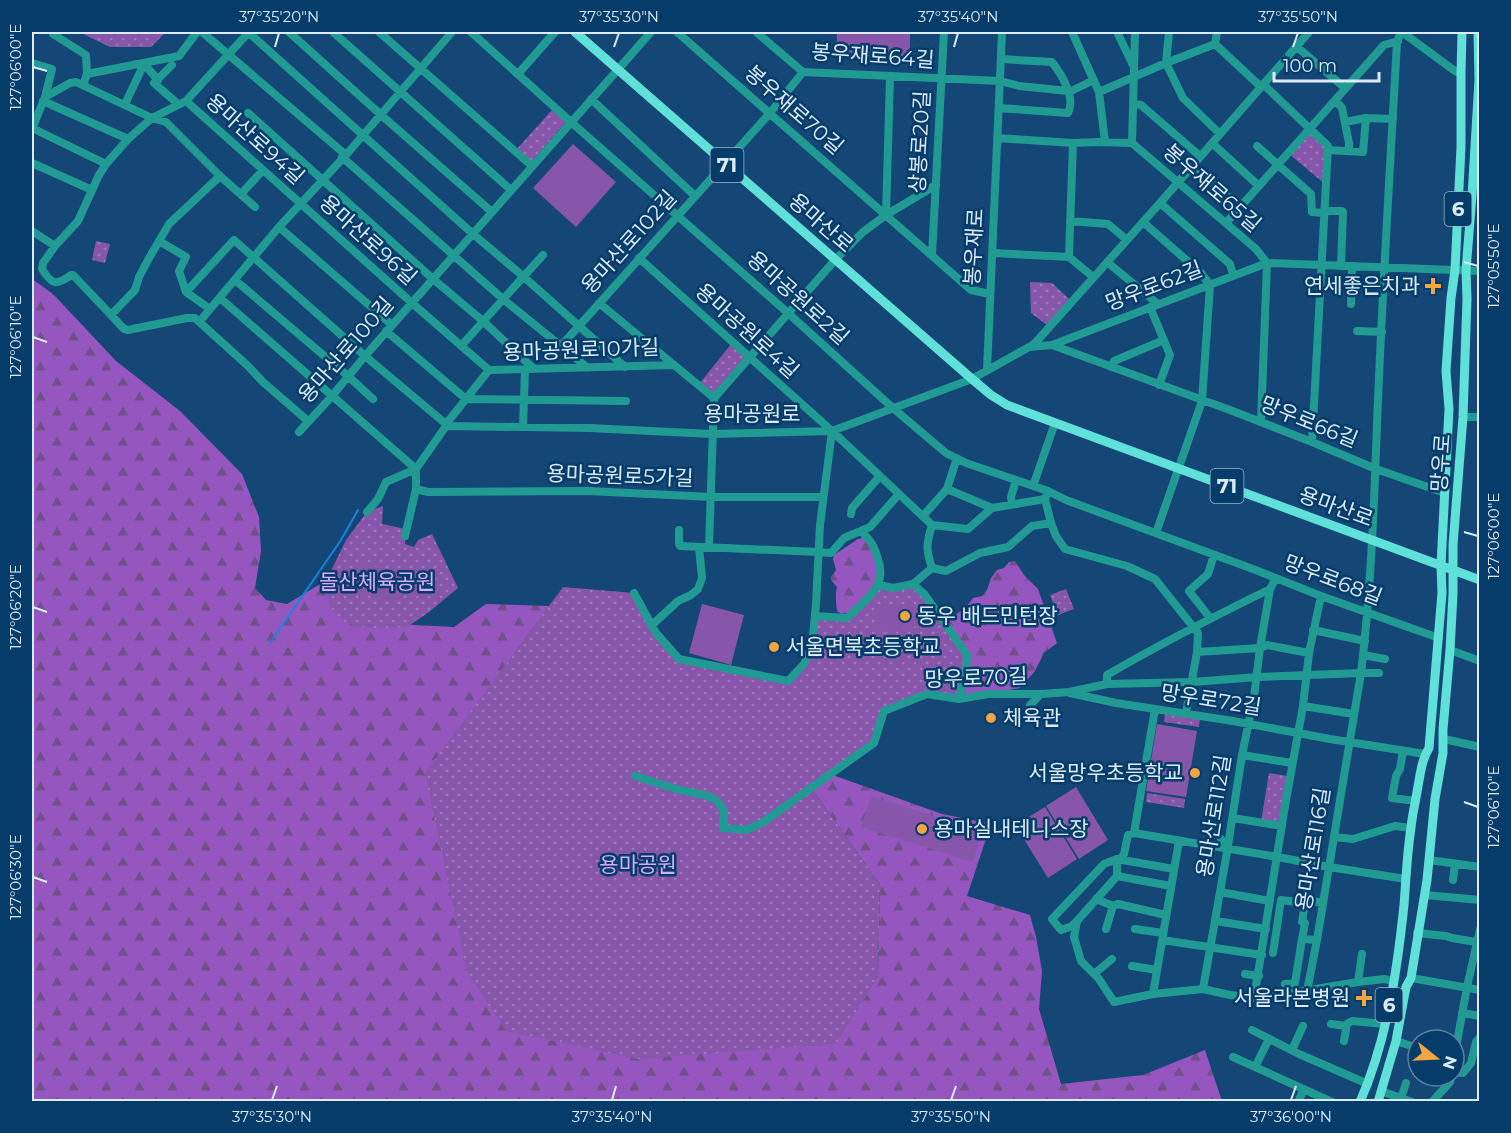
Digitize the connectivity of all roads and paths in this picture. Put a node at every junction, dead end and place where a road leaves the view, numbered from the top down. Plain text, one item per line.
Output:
1 (197, 32) edge
2 (202, 32) edge
3 (248, 32) edge
4 (289, 32) edge
5 (333, 32) edge
6 (379, 32) edge
7 (452, 32) edge
8 (471, 32) edge
9 (555, 32) edge
10 (575, 32) edge
11 (651, 32) edge
12 (677, 32) edge
13 (756, 32) edge
14 (944, 32) edge
15 (1002, 32) edge
16 (1072, 32) edge
17 (1117, 32) edge
18 (1135, 32) edge
19 (1169, 32) edge
20 (1216, 32) edge
21 (1309, 32) edge
22 (1402, 32) edge
23 (1462, 32) edge
24 (1478, 32) edge
25 (52, 34) dead end
26 (1398, 41) junction
27 (1215, 44) junction
28 (1296, 46) junction
29 (228, 54) junction
30 (1000, 59) junction
31 (32, 63) edge
32 (1166, 63) junction
33 (144, 64) junction
34 (172, 65) dead end
35 (1133, 66) junction
36 (421, 68) junction
37 (619, 70) junction
38 (803, 72) junction
39 (87, 74) junction
40 (518, 74) junction
41 (1461, 74) junction
42 (1134, 76) junction
43 (890, 77) junction
44 (158, 80) junction
45 (942, 80) junction
46 (1094, 80) junction
47 (1479, 80) edge
48 (1000, 81) junction
49 (83, 85) junction
50 (1261, 85) junction
51 (1345, 88) junction
52 (401, 91) junction
53 (1068, 91) junction
54 (1099, 92) junction
55 (44, 99) junction
56 (591, 99) junction
57 (1335, 100) junction
58 (182, 102) junction
59 (125, 104) junction
60 (1134, 104) junction
61 (999, 108) junction
62 (248, 113) dead end
63 (770, 113) junction
64 (380, 114) junction
65 (153, 118) junction
66 (1366, 118) junction
67 (1393, 119) junction
68 (571, 122) junction
69 (1345, 122) junction
70 (32, 128) edge
71 (1310, 128) junction
72 (1220, 134) junction
73 (363, 135) junction
74 (997, 138) junction
75 (128, 139) junction
76 (1105, 142) junction
77 (1073, 143) junction
78 (1132, 143) junction
79 (1212, 143) junction
80 (1257, 146) dead end
81 (1328, 150) junction
82 (1349, 152) junction
83 (1200, 156) junction
84 (343, 157) junction
85 (32, 163) edge
86 (725, 163) junction
87 (106, 164) junction
88 (1278, 164) junction
89 (1192, 165) junction
90 (532, 166) junction
91 (263, 170) junction
92 (220, 176) junction
93 (322, 180) junction
94 (1178, 182) junction
95 (936, 185) junction
96 (1259, 186) junction
97 (92, 190) junction
98 (511, 190) junction
99 (241, 194) junction
100 (695, 196) junction
101 (1160, 203) junction
102 (301, 204) junction
103 (255, 207) dead end
104 (1240, 207) junction
105 (492, 212) junction
106 (1324, 212) junction
107 (886, 215) junction
108 (677, 216) junction
109 (1070, 221) junction
110 (1143, 222) junction
111 (1226, 223) junction
112 (279, 227) junction
113 (32, 231) edge
114 (473, 234) junction
115 (1127, 240) junction
116 (159, 241) junction
117 (55, 246) junction
118 (992, 253) junction
119 (454, 255) junction
120 (543, 255) dead end
121 (932, 255) junction
122 (254, 257) junction
123 (1069, 257) junction
124 (639, 258) junction
125 (835, 260) junction
126 (1107, 262) junction
127 (1266, 263) junction
128 (1322, 265) junction
129 (1341, 266) junction
130 (1352, 266) junction
131 (1386, 268) junction
132 (1455, 270) junction
133 (1466, 270) junction
134 (1479, 271) edge
135 (1233, 275) junction
136 (524, 277) junction
137 (1093, 277) junction
138 (235, 279) junction
139 (433, 279) junction
140 (1210, 285) junction
141 (186, 292) junction
142 (990, 294) junction
143 (220, 298) junction
144 (503, 299) junction
145 (412, 303) junction
146 (599, 303) junction
147 (1351, 304) dead end
148 (1154, 306) junction
149 (210, 309) junction
150 (788, 313) junction
151 (111, 315) junction
152 (200, 321) junction
153 (483, 321) junction
154 (579, 326) junction
155 (389, 328) junction
156 (1357, 331) dead end
157 (1382, 332) junction
158 (1164, 340) junction
159 (1052, 345) junction
160 (461, 346) junction
161 (561, 346) junction
162 (1029, 347) junction
163 (365, 356) junction
164 (749, 357) junction
165 (674, 365) junction
166 (625, 367) junction
167 (1111, 367) junction
168 (588, 368) junction
169 (534, 369) junction
170 (489, 370) junction
171 (525, 370) junction
172 (987, 370) junction
173 (348, 376) junction
174 (972, 379) junction
175 (1159, 385) junction
176 (332, 396) junction
177 (714, 398) junction
178 (373, 399) dead end
179 (466, 399) junction
180 (524, 400) junction
181 (626, 401) dead end
182 (1202, 401) junction
183 (894, 409) junction
184 (1463, 417) junction
185 (1479, 417) edge
186 (308, 421) junction
187 (1261, 422) junction
188 (1055, 423) junction
189 (446, 425) junction
190 (523, 427) junction
191 (832, 431) junction
192 (299, 432) dead end
193 (712, 434) junction
194 (1312, 442) junction
195 (957, 458) junction
196 (1179, 468) junction
197 (416, 469) junction
198 (1376, 469) junction
199 (880, 476) junction
200 (1016, 480) junction
201 (1033, 486) junction
202 (417, 489) junction
203 (947, 489) junction
204 (1445, 493) junction
205 (899, 494) junction
206 (1046, 495) junction
207 (711, 497) junction
208 (823, 497) junction
209 (1012, 504) junction
210 (992, 508) junction
211 (368, 512) dead end
212 (851, 514) dead end
213 (923, 516) junction
214 (1051, 523) junction
215 (932, 525) junction
216 (679, 530) dead end
217 (861, 531) junction
218 (1156, 533) junction
219 (405, 536) dead end
220 (1371, 539) junction
221 (699, 547) junction
222 (710, 547) junction
223 (818, 552) junction
224 (1214, 555) junction
225 (1441, 565) junction
226 (932, 568) junction
227 (1452, 569) junction
228 (1276, 578) junction
229 (1479, 580) edge
230 (913, 584) junction
231 (879, 585) junction
232 (1270, 589) junction
233 (634, 593) dead end
234 (1321, 596) junction
235 (1368, 613) junction
236 (815, 616) junction
237 (1210, 618) junction
238 (651, 626) junction
239 (1194, 628) junction
240 (1313, 630) junction
241 (1439, 638) junction
242 (1365, 641) junction
243 (1260, 648) junction
244 (1450, 650) junction
245 (1197, 652) junction
246 (1309, 652) junction
247 (1363, 655) junction
248 (1386, 660) dead end
249 (1479, 661) edge
250 (1361, 673) junction
251 (1379, 673) dead end
252 (1306, 676) junction
253 (1258, 677) junction
254 (1191, 682) junction
255 (1107, 684) junction
256 (1069, 692) junction
257 (1041, 694) junction
258 (959, 699) junction
259 (1030, 705) dead end
260 (1303, 706) junction
261 (1155, 709) junction
262 (1186, 713) junction
263 (1354, 714) junction
264 (1249, 724) junction
265 (1298, 733) junction
266 (1444, 739) junction
267 (1348, 743) junction
268 (1479, 747) edge
269 (1403, 751) junction
270 (1425, 754) junction
271 (1242, 755) junction
272 (1292, 763) junction
273 (1442, 764) junction
274 (635, 776) dead end
275 (1416, 801) junction
276 (1233, 818) junction
277 (1282, 826) junction
278 (1411, 828) junction
279 (1134, 833) junction
280 (1334, 837) junction
281 (1221, 839) dead end
282 (1179, 841) junction
283 (1228, 849) junction
284 (1278, 857) junction
285 (1118, 859) junction
286 (1429, 860) junction
287 (1455, 864) junction
288 (1329, 867) junction
289 (1479, 867) edge
290 (1174, 869) junction
291 (1118, 876) junction
292 (1406, 879) junction
293 (1453, 880) dead end
294 (1172, 886) junction
295 (1220, 892) junction
296 (1425, 895) junction
297 (1271, 897) junction
298 (1096, 899) junction
299 (1479, 900) edge
300 (1323, 903) junction
301 (1113, 906) junction
302 (1166, 915) junction
303 (1077, 921) junction
304 (1216, 921) junction
305 (1106, 929) dead end
306 (1135, 929) dead end
307 (1266, 929) junction
308 (1479, 930) edge
309 (1417, 933) junction
310 (1162, 937) junction
311 (1302, 939) junction
312 (1317, 940) junction
313 (1476, 942) junction
314 (1211, 948) junction
315 (1273, 953) dead end
316 (1362, 954) dead end
317 (1262, 956) junction
318 (1477, 956) edge
319 (1112, 959) dead end
320 (1132, 966) dead end
321 (1157, 970) junction
322 (1094, 974) junction
323 (1245, 974) dead end
324 (1259, 976) junction
325 (1394, 981) junction
326 (1358, 982) junction
327 (1408, 983) junction
328 (1285, 984) dead end
329 (1467, 987) junction
330 (1203, 989) junction
331 (1307, 990) junction
332 (1479, 990) edge
333 (1153, 994) junction
334 (1254, 998) junction
335 (1462, 1013) junction
336 (1479, 1016) edge
337 (1331, 1024) dead end
338 (1385, 1024) junction
339 (1303, 1026) dead end
340 (1346, 1026) junction
341 (1459, 1028) edge
342 (1252, 1030) dead end
343 (1479, 1037) edge
344 (1269, 1039) junction
345 (1344, 1041) dead end
346 (1396, 1041) junction
347 (1406, 1044) edge
348 (1292, 1050) junction
349 (1233, 1057) dead end
350 (1254, 1067) junction
351 (1466, 1070) edge
352 (1406, 1083) dead end
353 (1366, 1087) junction
354 (1444, 1088) edge
355 (1304, 1089) junction
356 (1380, 1096) edge
357 (1401, 1098) junction
358 (1298, 1101) edge
359 (1332, 1101) edge
360 (1360, 1101) edge
361 (1412, 1101) edge
362 (1431, 1101) edge

1 - 33 street
2 - 29 street
3 - 29 street, 용마산로94길
3 - 73 street, 용마산로94길
4 - 64 street
5 - 52 street
6 - 36 street
7 - 36 street, 용마산로96길
8 - 40 street
9 - 40 street
10 - 37 main road, 용마산로 / 71
11 - 37 street, 용마산로100길
12 - 63 street, 봉우재로70길
13 - 38 street, 봉우재로64길
14 - 45 street, 상봉로20길
15 - 30 street, 봉우재로
16 - 46 street
17 - 35 street
18 - 35 street
19 - 32 street
20 - 27 street
21 - 28 street
22 - 26 street, 용마산로116길
22 - 41 street
23 - 41 main road
24 - 47 main road, 망우로 / 6
25 - 39 street
26 - 51 street
26 - 67 street, 용마산로116길
27 - 32 street
27 - 50 street
28 - 50 street
28 - 51 street
29 - 58 street, 용마산로94길
29 - 84 street
30 - 48 street, 봉우재로
30 - 53 street
31 - 55 street
32 - 42 street
32 - 72 street
33 - 39 street
33 - 44 street
33 - 59 street
34 - 44 street
35 - 42 street, 봉우재로65길
36 - 52 street, 용마산로96길
36 - 90 street
37 - 56 street, 용마산로100길
37 - 86 main road, 용마산로 / 71
38 - 43 street, 봉우재로64길
38 - 63 street, 용마산로102길
39 - 49 street
40 - 68 street
41 - 132 main road, 망우로 / 6
42 - 54 street
42 - 60 street, 봉우재로65길
43 - 45 street, 봉우재로64길
43 - 107 street
44 - 58 street
45 - 48 street, 봉우재로64길
45 - 95 street, 상봉로20길
46 - 53 street
46 - 54 street
47 - 133 main road, 망우로 / 6
48 - 53 street, 봉우재로64길
48 - 61 street, 봉우재로
49 - 55 street
49 - 59 street
50 - 71 street
50 - 72 street
51 - 57 street
52 - 64 street, 용마산로96길
52 - 98 street
53 - 61 street
54 - 76 street
55 - 70 street
55 - 75 street
56 - 68 street, 용마산로100길
56 - 100 street
57 - 69 street
57 - 71 street
58 - 65 street, 용마산로94길
58 - 91 street, 용마산로94길
59 - 65 street
60 - 78 street, 봉우재로65길
60 - 83 street
61 - 74 street, 봉우재로
62 - 93 street, 용마산로96길
63 - 86 street, 용마산로102길
63 - 107 street, 봉우재로70길
64 - 73 street, 용마산로96길
64 - 105 street
65 - 75 street, 용마산로94길
65 - 92 street
66 - 67 street
66 - 69 street
66 - 82 street
67 - 131 street, 용마산로116길
68 - 90 street, 용마산로100길
68 - 108 street
69 - 82 street
70 - 87 street
71 - 81 street
71 - 88 street
72 - 79 street
73 - 84 street, 용마산로96길
73 - 114 street, 용마산로94길
74 - 77 street, 봉우재로65길
74 - 118 street, 봉우재로
75 - 87 street, 용마산로94길
76 - 77 street, 봉우재로65길
76 - 78 street, 봉우재로65길
77 - 109 street
78 - 94 street, 봉우재로65길
79 - 83 street
79 - 96 street
80 - 88 street
81 - 82 street
81 - 106 street
83 - 89 street
84 - 93 street, 용마산로96길
84 - 119 street
85 - 97 street
86 - 100 street, 용마산로102길
86 - 125 main road, 용마산로 / 71
87 - 97 street, 용마산로94길
88 - 96 street
88 - 106 street
89 - 94 street
89 - 104 street
90 - 98 street, 용마산로100길
91 - 99 street
91 - 102 street, 용마산로94길
92 - 99 street
92 - 116 street
93 - 102 street, 용마산로96길
93 - 139 street
94 - 101 street
94 - 111 street, 봉우재로65길
95 - 107 street
95 - 121 street, 상봉로20길
96 - 104 street
97 - 117 street, 용마산로94길
98 - 105 street, 용마산로100길
99 - 103 street
100 - 108 street, 용마산로102길
101 - 110 street
101 - 135 street
102 - 112 street, 용마산로96길
102 - 145 street, 용마산로96길
104 - 111 street
105 - 114 street, 용마산로100길
106 - 128 street
106 - 129 street
107 - 121 street, 봉우재로70길
107 - 125 street
108 - 124 street, 용마산로102길
108 - 150 street, 용마공원로2길
109 - 115 street
109 - 123 street
110 - 115 street
110 - 140 street
111 - 127 street, 봉우재로65길
112 - 122 street, 용마산로96길
112 - 155 street
113 - 117 street
114 - 119 street, 용마산로100길
114 - 136 street
115 - 126 street
116 - 141 street
116 - 151 street
117 - 151 street, 용마산로94길
118 - 123 street
118 - 142 street, 봉우재로
119 - 139 street, 용마산로100길
119 - 144 street
120 - 136 street
121 - 142 street, 봉우재로70길
122 - 138 street, 용마산로96길
122 - 141 street
122 - 163 street
123 - 137 street
124 - 146 street, 용마산로102길
124 - 164 street, 용마공원로4길
125 - 150 street
125 - 174 main road, 용마산로 / 71
126 - 137 street
126 - 148 street
127 - 128 street, 망우로62길
127 - 135 street, 망우로62길
127 - 187 street
128 - 129 street, 망우로62길
128 - 194 street
129 - 130 street, 망우로62길
130 - 131 street, 망우로62길
130 - 147 street
131 - 132 street, 망우로62길
131 - 157 street, 용마산로116길
132 - 133 street, 망우로62길
132 - 204 main road, 망우로 / 6
133 - 134 street, 망우로62길
133 - 184 main road, 망우로 / 6
135 - 140 street, 망우로62길
136 - 144 street
136 - 154 street
137 - 162 street
138 - 143 street, 용마산로96길
138 - 173 street
139 - 145 street, 용마산로100길
139 - 153 street
140 - 148 street, 망우로62길
140 - 182 street
141 - 149 street
142 - 172 street, 봉우재로
143 - 149 street, 용마산로96길
143 - 176 street
144 - 153 street
144 - 161 street
145 - 155 street, 용마산로100길
145 - 160 street, 용마산로100길
146 - 154 street, 용마산로102길
146 - 165 street
148 - 158 street
148 - 159 street, 망우로62길
149 - 152 street, 용마산로96길
150 - 164 street
150 - 183 street, 용마공원로2길
151 - 152 street
152 - 186 street, 용마산로100길
153 - 160 street
153 - 169 street
154 - 161 street, 용마산로102길
154 - 166 street
155 - 163 street, 용마산로100길
155 - 179 street
156 - 157 street
157 - 198 street, 용마산로116길
158 - 167 street
158 - 175 street
159 - 162 street, 망우로62길
159 - 167 street, 망우로66길
160 - 170 street, 용마산로100길
161 - 168 street
162 - 172 street, 망우로62길
163 - 173 street, 용마산로100길
163 - 189 street
164 - 177 street
164 - 191 street, 용마공원로4길
165 - 166 street, 용마공원로10가길
165 - 177 street
166 - 168 street, 용마공원로10가길
167 - 175 street, 망우로66길
168 - 169 street, 용마공원로10가길
169 - 171 street, 용마공원로10가길
170 - 171 street, 용마공원로10가길
170 - 179 street
171 - 180 street
172 - 174 street
173 - 176 street, 용마산로100길
173 - 178 street
174 - 183 street, 용마공원로
174 - 188 main road, 용마산로 / 71
175 - 182 street, 망우로66길
176 - 186 street, 용마산로100길
176 - 197 street
177 - 193 street
179 - 180 street
179 - 189 street
180 - 181 street
180 - 190 street
182 - 187 street, 망우로66길
182 - 196 street
183 - 191 street, 용마공원로
183 - 195 street, 망우로68길
184 - 185 street
184 - 227 main road, 망우로 / 6
186 - 192 street, 용마산로100길
187 - 194 street, 망우로66길
188 - 196 main road, 용마산로 / 71
188 - 201 street
189 - 190 street, 용마공원로
189 - 197 street
190 - 193 street, 용마공원로
191 - 193 street, 용마공원로
191 - 199 street, 용마공원로4길
191 - 208 street
193 - 207 street
194 - 198 street, 망우로66길
195 - 200 street, 망우로68길
195 - 203 street
196 - 218 street
196 - 220 main road, 용마산로 / 71
197 - 202 street
197 - 211 street
198 - 204 street, 망우로66길
198 - 220 street, 용마산로116길
199 - 205 street, 용마공원로4길
199 - 212 street
200 - 201 street, 망우로68길
200 - 209 street
201 - 206 street, 망우로68길
202 - 207 street, 용마공원로5가길
202 - 219 street
203 - 210 street
203 - 213 street
204 - 225 main road, 망우로 / 6
205 - 213 street, 용마공원로4길
205 - 217 street
206 - 209 street
206 - 214 street
206 - 218 street, 망우로68길
207 - 208 street, 용마공원로5가길
207 - 222 street
208 - 223 street
209 - 210 street
210 - 215 street
213 - 215 street, 용마공원로4길
214 - 226 street
214 - 239 street
215 - 226 street
216 - 221 street
217 - 223 street
217 - 231 street
218 - 224 street, 망우로68길
220 - 225 main road, 용마산로 / 71
220 - 235 street, 용마산로116길
221 - 222 street
221 - 238 street
222 - 223 street
223 - 236 street
224 - 228 street, 망우로68길
224 - 237 street
225 - 227 main road, 용마산로 / 71
225 - 241 main road, 망우로 / 6
226 - 230 street
227 - 229 main road, 용마산로
227 - 244 main road, 망우로 / 6
228 - 232 street, 용마산로112길
228 - 234 street, 망우로68길
230 - 231 street
230 - 258 street
231 - 236 street
232 - 237 street
232 - 243 street, 용마산로112길
233 - 238 street
234 - 235 street, 망우로68길
234 - 240 street
235 - 241 street, 망우로68길
235 - 242 street, 용마산로116길
236 - 238 street
237 - 239 street
239 - 245 street
239 - 255 street
240 - 242 street
240 - 246 street
241 - 270 main road, 망우로 / 6
242 - 247 street, 용마산로116길
243 - 245 street
243 - 246 street
243 - 253 street, 용마산로112길
244 - 249 street
244 - 266 main road, 망우로 / 6
245 - 254 street
246 - 252 street
247 - 248 street
247 - 250 street, 용마산로116길
250 - 251 street
250 - 252 street, 망우로70길
250 - 263 street, 용마산로116길
252 - 253 street, 망우로70길
252 - 260 street
253 - 254 street, 망우로70길
253 - 264 street, 용마산로112길
254 - 255 street, 망우로70길
254 - 262 street
255 - 256 street, 망우로70길
256 - 257 street, 망우로70길
256 - 261 street, 망우로72길
257 - 258 street, 망우로70길
257 - 259 street
258 - 274 street, 망우로70길
260 - 263 street
260 - 265 street
261 - 262 street, 망우로72길
261 - 279 street
262 - 264 street, 망우로72길
263 - 267 street, 용마산로116길
264 - 265 street, 망우로72길
264 - 271 street, 용마산로112길
265 - 267 street, 망우로72길
265 - 272 street
266 - 268 street
266 - 273 main road, 망우로 / 6
267 - 269 street, 망우로72길
267 - 280 street, 용마산로116길
269 - 270 street, 망우로72길
269 - 275 street
270 - 273 main road
270 - 275 main road, 망우로 / 6
271 - 272 street
271 - 276 street, 용마산로112길
272 - 277 street
273 - 286 main road, 망우로 / 6
275 - 278 main road, 망우로 / 6
276 - 277 street
276 - 283 street, 용마산로112길
277 - 284 street
278 - 280 street
278 - 292 main road, 망우로 / 6
279 - 282 street
279 - 285 street
280 - 288 street, 용마산로116길
281 - 283 street
282 - 283 street
282 - 290 street
283 - 284 street
283 - 295 street, 용마산로112길
284 - 288 street
284 - 297 street
285 - 290 street
285 - 291 street
285 - 303 street
286 - 287 street
286 - 296 main road, 망우로 / 6
287 - 289 street
287 - 293 street
288 - 292 street
288 - 300 street, 용마산로116길
290 - 294 street
291 - 294 street
291 - 298 street
292 - 325 main road, 망우로 / 6
294 - 302 street
295 - 297 street
295 - 304 street, 용마산로112길
296 - 299 street
296 - 309 main road, 망우로 / 6
297 - 300 street
297 - 307 street
298 - 301 street
298 - 303 street
300 - 312 street, 용마산로116길
301 - 302 street
301 - 305 street
302 - 310 street
303 - 322 street
304 - 307 street
304 - 314 street, 용마산로112길
306 - 310 street
307 - 317 street
308 - 313 street
309 - 313 street
309 - 327 main road, 망우로 / 6
310 - 314 street
310 - 321 street
311 - 312 street
311 - 315 street
311 - 328 street
312 - 331 street, 용마산로116길
313 - 318 street
314 - 317 street
314 - 330 street, 용마산로112길
316 - 326 street
317 - 324 street
318 - 329 street
319 - 322 street
320 - 321 street
321 - 333 street
322 - 333 street
323 - 324 street
324 - 334 street
325 - 326 street
325 - 338 main road, 망우로 / 6
326 - 331 street
327 - 329 street
327 - 346 main road, 망우로 / 6
329 - 332 street
329 - 335 street
330 - 333 street
330 - 334 street
331 - 334 street
335 - 336 street
335 - 341 street
337 - 340 street
338 - 340 street
338 - 353 main road, 망우로 / 6
339 - 348 street
340 - 345 street
342 - 344 street
343 - 351 street
344 - 348 street
344 - 350 street
346 - 347 street
346 - 356 main road, 망우로 / 6
348 - 353 street
349 - 350 street
350 - 355 street
352 - 357 street
353 - 356 main road
353 - 360 main road, 망우로 / 6
354 - 362 street
355 - 358 street
355 - 359 street
356 - 357 street
357 - 361 street

